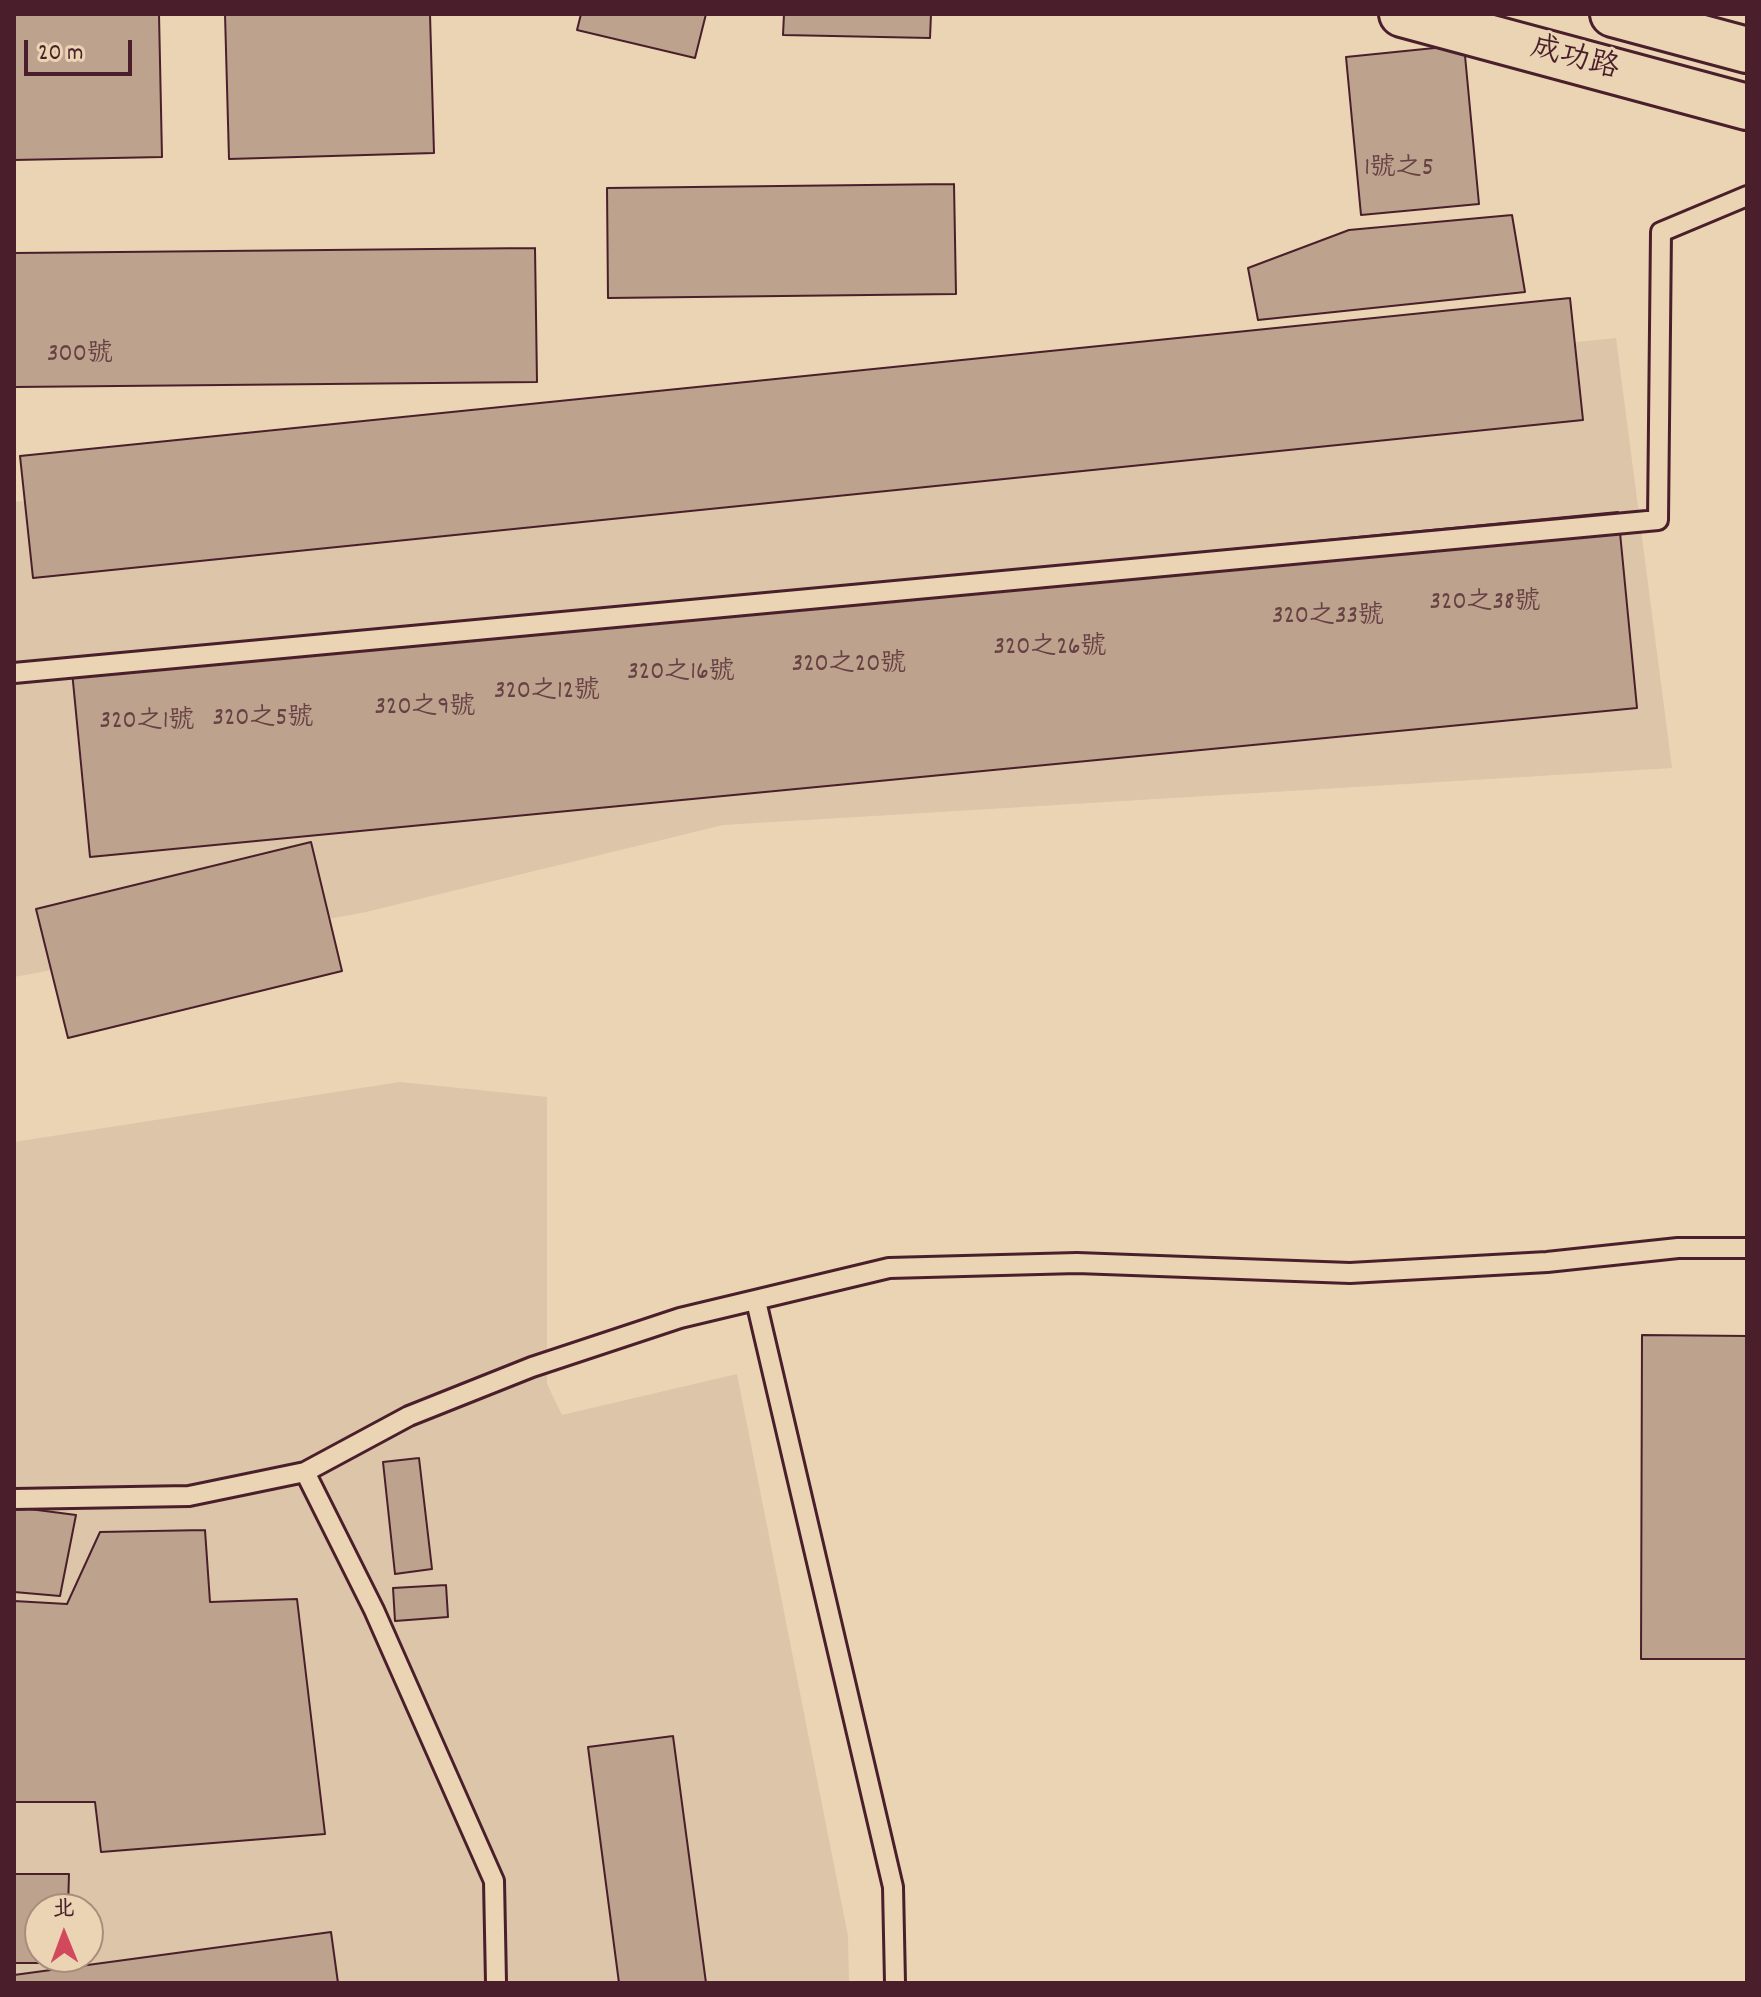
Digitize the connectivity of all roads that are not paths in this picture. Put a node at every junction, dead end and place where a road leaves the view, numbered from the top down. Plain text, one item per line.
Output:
1 (1402, 14) edge
2 (1613, 14) edge
3 (1747, 50) edge
4 (1747, 107) edge
5 (1747, 196) edge
6 (14, 673) edge
7 (1747, 1248) edge
8 (756, 1301) junction
9 (305, 1472) junction
10 (14, 1499) edge
11 (496, 1983) edge
12 (895, 1983) edge

1 - 4 main road, 成功路
2 - 3 main road, 成功路
5 - 6 lane
7 - 8 lane
8 - 9 lane
8 - 12 lane
9 - 10 lane
9 - 11 lane

